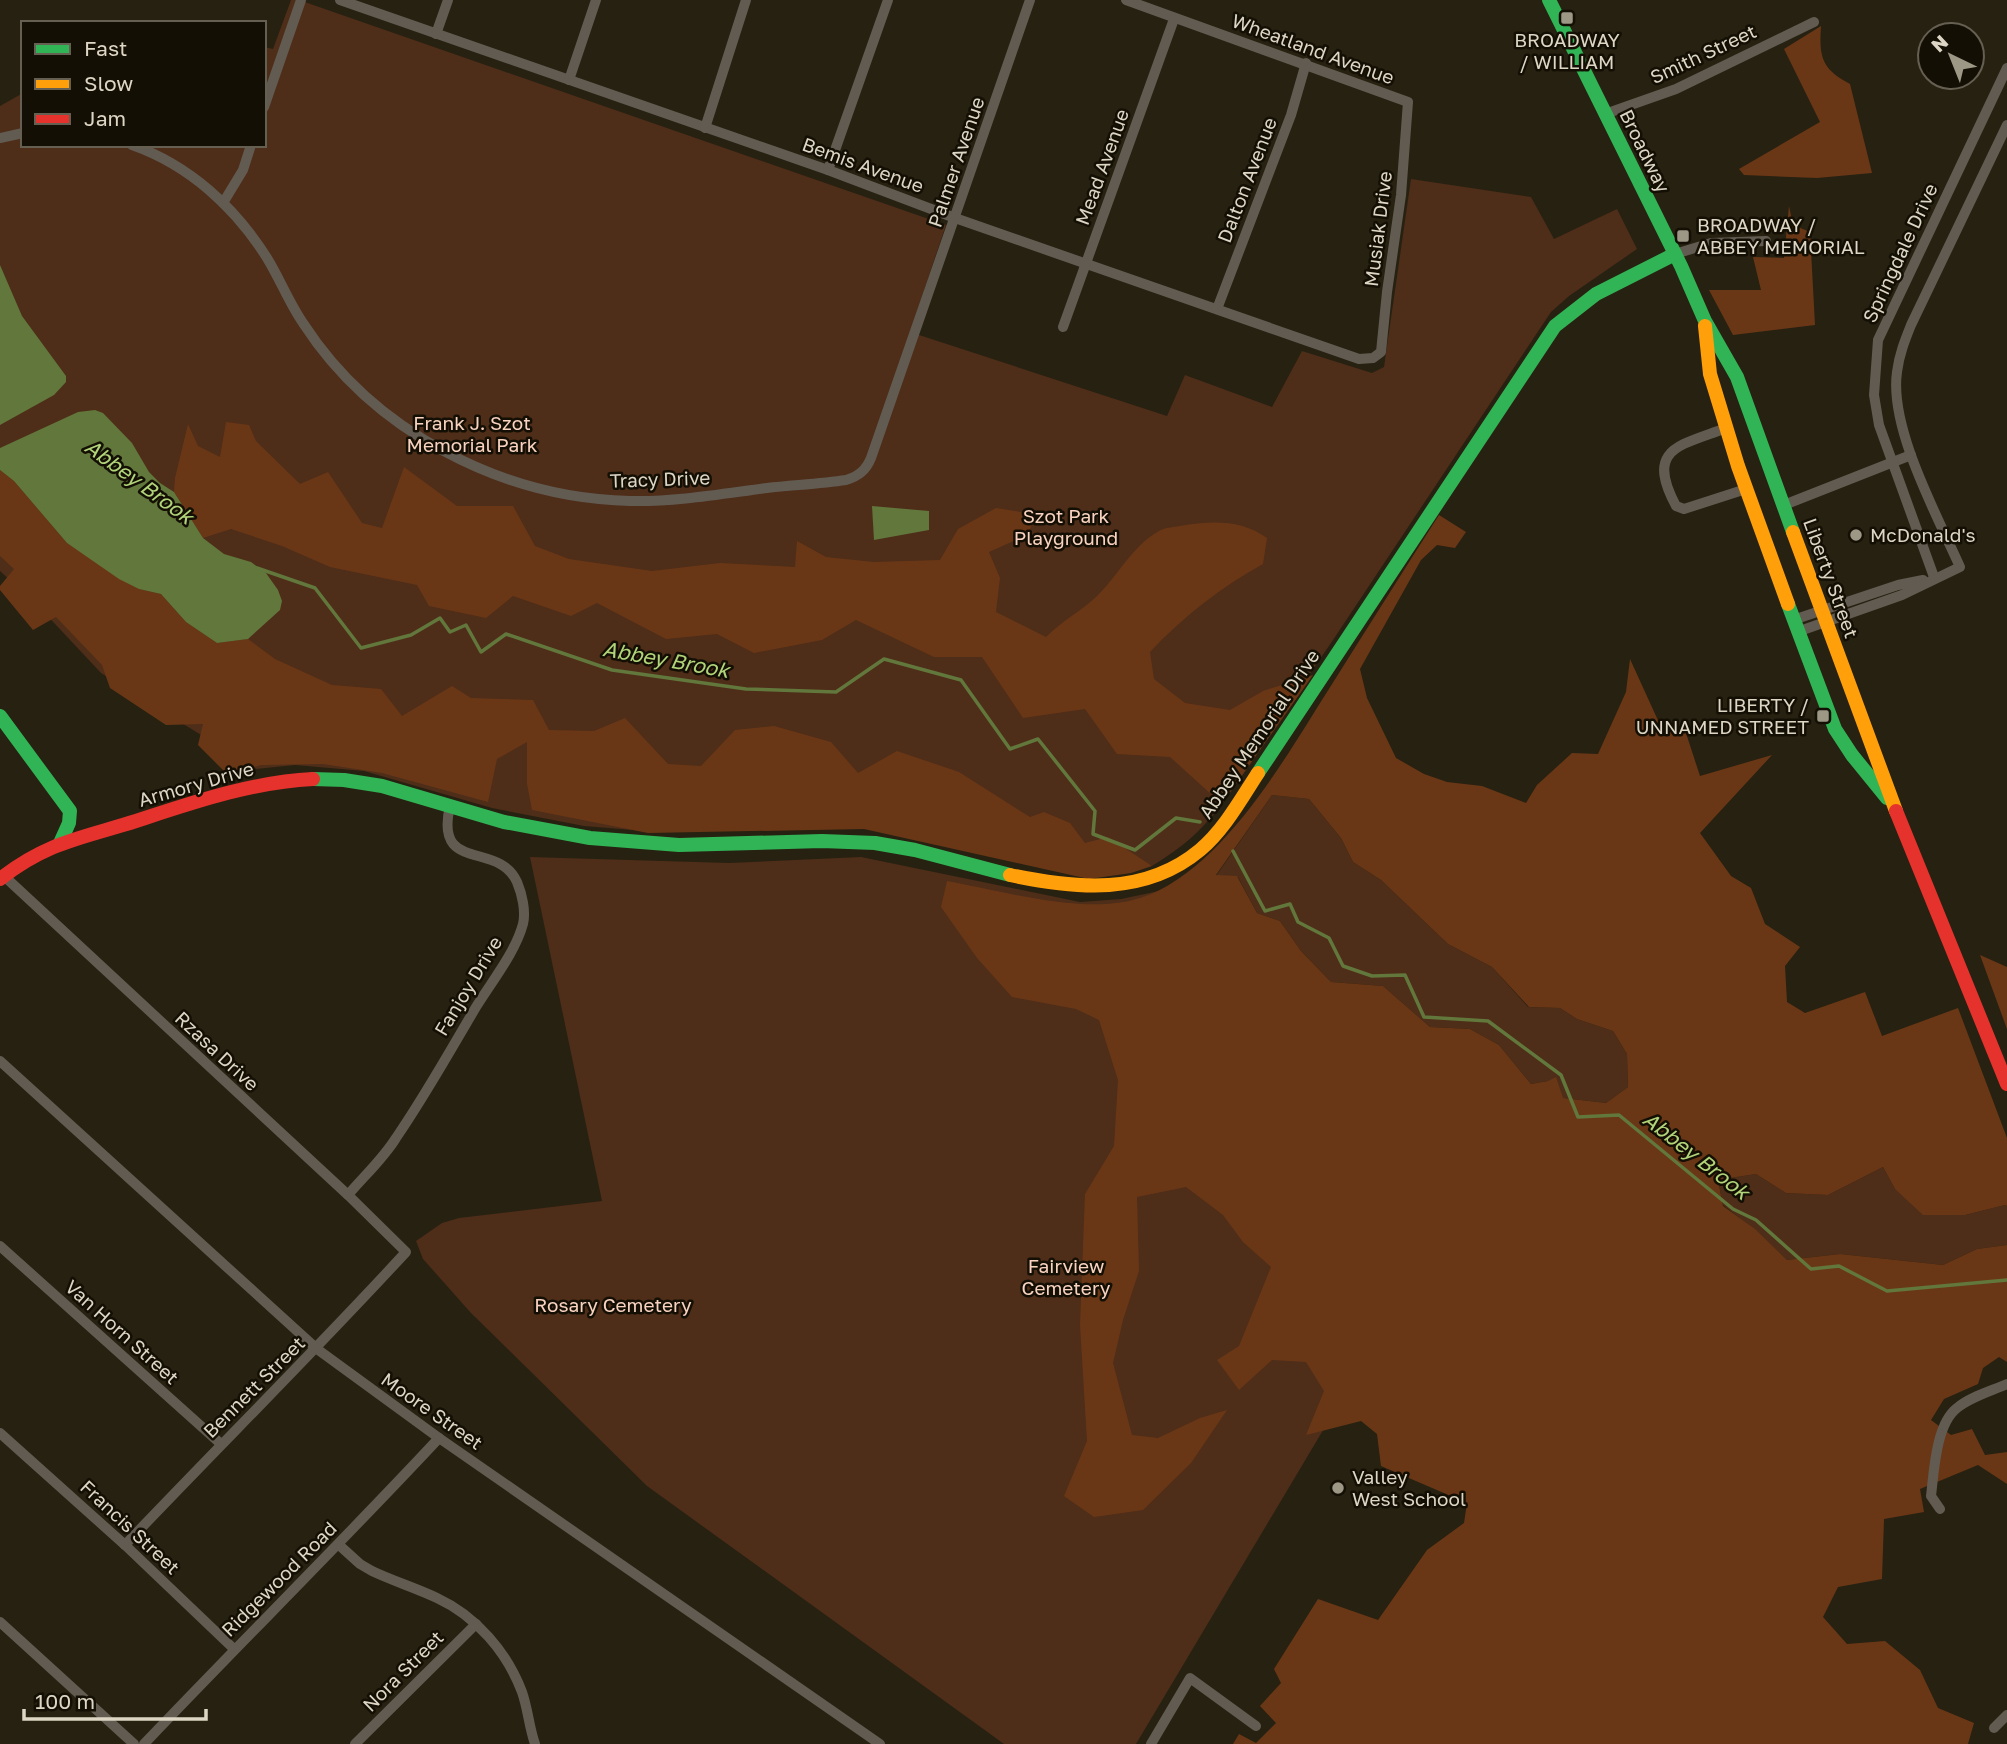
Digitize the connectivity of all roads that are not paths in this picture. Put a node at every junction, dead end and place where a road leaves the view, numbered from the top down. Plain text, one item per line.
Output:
1 (301, 0) edge
2 (340, 0) edge
3 (449, 0) edge
4 (596, 0) edge
5 (746, 0) edge
6 (888, 0) edge
7 (1030, 0) edge
8 (1126, 0) edge
9 (1549, 0) edge
10 (1174, 19) junction
11 (1814, 22) dead end
12 (436, 34) junction
13 (1306, 63) junction
14 (2007, 68) edge
15 (569, 80) junction
16 (266, 101) edge
17 (1408, 102) joint
18 (1605, 114) junction
19 (2007, 125) edge
20 (705, 128) junction
21 (21, 133) edge
22 (0, 138) edge
23 (137, 147) edge
24 (250, 147) edge
25 (828, 170) junction
26 (223, 203) junction
27 (955, 218) junction
28 (1766, 241) dead end
29 (1675, 254) junction
30 (1087, 263) junction
31 (1217, 309) junction
32 (1705, 321) junction
33 (1063, 327) dead end
34 (915, 335) joint
35 (1373, 358) joint
36 (1728, 361) joint
37 (1717, 396) joint
38 (1726, 428) junction
39 (1911, 455) junction
40 (1892, 462) junction
41 (1746, 489) junction
42 (1784, 505) junction
43 (1934, 578) junction
44 (1824, 616) junction
45 (1795, 626) junction
46 (0, 716) edge
47 (450, 806) junction
48 (1896, 810) junction
49 (60, 844) junction
50 (2, 877) edge
51 (0, 1061) edge
52 (2007, 1084) edge
53 (348, 1195) junction
54 (0, 1246) edge
55 (406, 1252) joint
56 (317, 1349) junction
57 (2007, 1384) edge
58 (0, 1433) edge
59 (439, 1438) junction
60 (221, 1444) junction
61 (1940, 1509) dead end
62 (125, 1545) junction
63 (339, 1545) junction
64 (0, 1622) edge
65 (476, 1624) junction
66 (234, 1649) junction
67 (2007, 1715) edge
68 (1256, 1726) dead end
69 (1994, 1728) dead end
70 (134, 1744) edge
71 (144, 1744) edge
72 (355, 1744) edge
73 (536, 1744) edge
74 (880, 1744) edge
75 (1151, 1744) edge

1 - 16 street
2 - 12 street, Bemis Avenue
3 - 12 street
4 - 15 street
5 - 20 street
6 - 25 street
7 - 27 street, Palmer Avenue
8 - 10 street, Wheatland Avenue
9 - 18 main road, Broadway
10 - 13 street, Wheatland Avenue
10 - 30 street, Mead Avenue
11 - 18 street, Smith Street
12 - 15 street, Bemis Avenue
13 - 17 street, Wheatland Avenue
13 - 31 street, Dalton Avenue
14 - 40 street, Springdale Drive
15 - 20 street, Bemis Avenue
17 - 35 street, Musiak Drive
18 - 29 main road, Broadway
19 - 39 street
20 - 25 street, Bemis Avenue
21 - 22 street
23 - 26 street, Tracy Drive
24 - 26 street
25 - 27 street, Bemis Avenue
26 - 34 street, Tracy Drive
27 - 30 street, Bemis Avenue
27 - 34 street, Palmer Avenue
28 - 29 street
29 - 32 main road, Broadway
29 - 47 main road, Abbey Memorial Drive
30 - 31 street, Bemis Avenue
30 - 33 street, Mead Avenue
31 - 35 street, Bemis Avenue
32 - 36 main road, Broadway
32 - 37 main road, Broadway
36 - 42 main road, Liberty Street
37 - 38 main road, Liberty Street
38 - 41 main road, Liberty Street
38 - 41 street
39 - 40 street
39 - 43 street
40 - 42 street
40 - 43 street, Springdale Drive
41 - 45 main road, Liberty Street
42 - 44 main road, Liberty Street
43 - 44 street
44 - 45 street
44 - 48 main road, Liberty Street
45 - 48 main road, Liberty Street
46 - 49 main road
47 - 49 main road, Armory Drive
47 - 53 street, Fanjoy Drive
48 - 52 main road, Liberty Street
49 - 50 main road, Armory Drive
50 - 53 street, Rzasa Drive
51 - 56 street, Moore Street
53 - 55 street, Rzasa Drive
54 - 60 street, Van Horn Street
55 - 56 street, Bennett Street
56 - 59 street, Moore Street
56 - 60 street, Bennett Street
57 - 61 street
58 - 62 street, Francis Street
59 - 63 street, Ridgewood Road
59 - 74 street, Moore Street
60 - 62 street, Bennett Street
62 - 66 street, Francis Street
63 - 65 street
63 - 66 street, Ridgewood Road
64 - 70 street
65 - 72 street, Nora Street
65 - 73 street
66 - 71 street, Ridgewood Road
67 - 69 street
68 - 75 street

